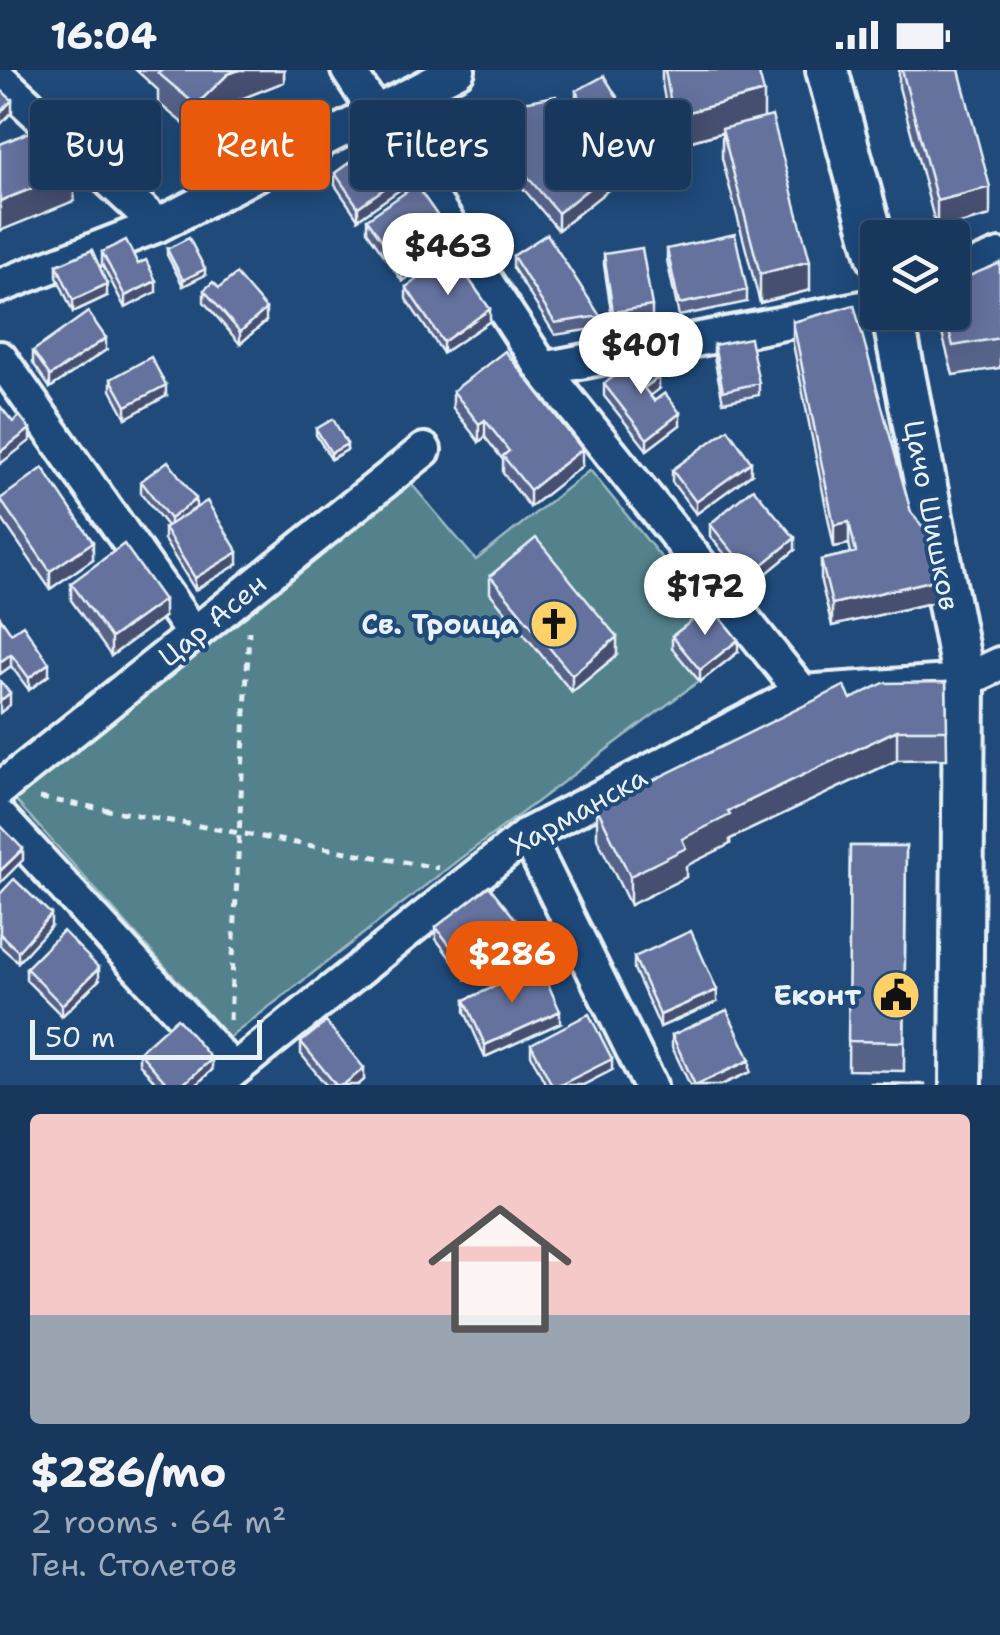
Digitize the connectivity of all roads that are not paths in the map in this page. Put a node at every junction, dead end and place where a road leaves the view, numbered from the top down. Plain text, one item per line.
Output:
1 (348, 70) edge
2 (458, 70) edge
3 (827, 70) edge
4 (0, 79) edge
5 (369, 100) edge
6 (401, 100) edge
7 (350, 126) edge
8 (428, 190) edge
9 (868, 220) edge
10 (158, 225) junction
11 (1000, 256) edge
12 (970, 268) edge
13 (0, 286) edge
14 (860, 308) edge
15 (897, 330) edge
16 (0, 358) edge
17 (543, 370) junction
18 (424, 450) dead end
19 (194, 635) junction
20 (988, 678) edge
21 (802, 692) junction
22 (14, 793) edge
23 (0, 817) edge
24 (527, 834) junction
25 (226, 1064) edge
26 (650, 1085) edge
27 (961, 1085) edge

1 - 5 street
2 - 6 street
3 - 9 street
4 - 10 street
7 - 10 street
8 - 17 street
10 - 13 street
11 - 12 street
14 - 17 street
15 - 20 street, Цачо Шишков
16 - 19 street
17 - 21 street
18 - 19 street, Цар Асен
19 - 22 street, Цар Асен
20 - 21 street, Харманска
20 - 27 street, Цачо Шишков
21 - 24 street, Харманска
23 - 25 street
24 - 25 street, Харманска
24 - 26 street

